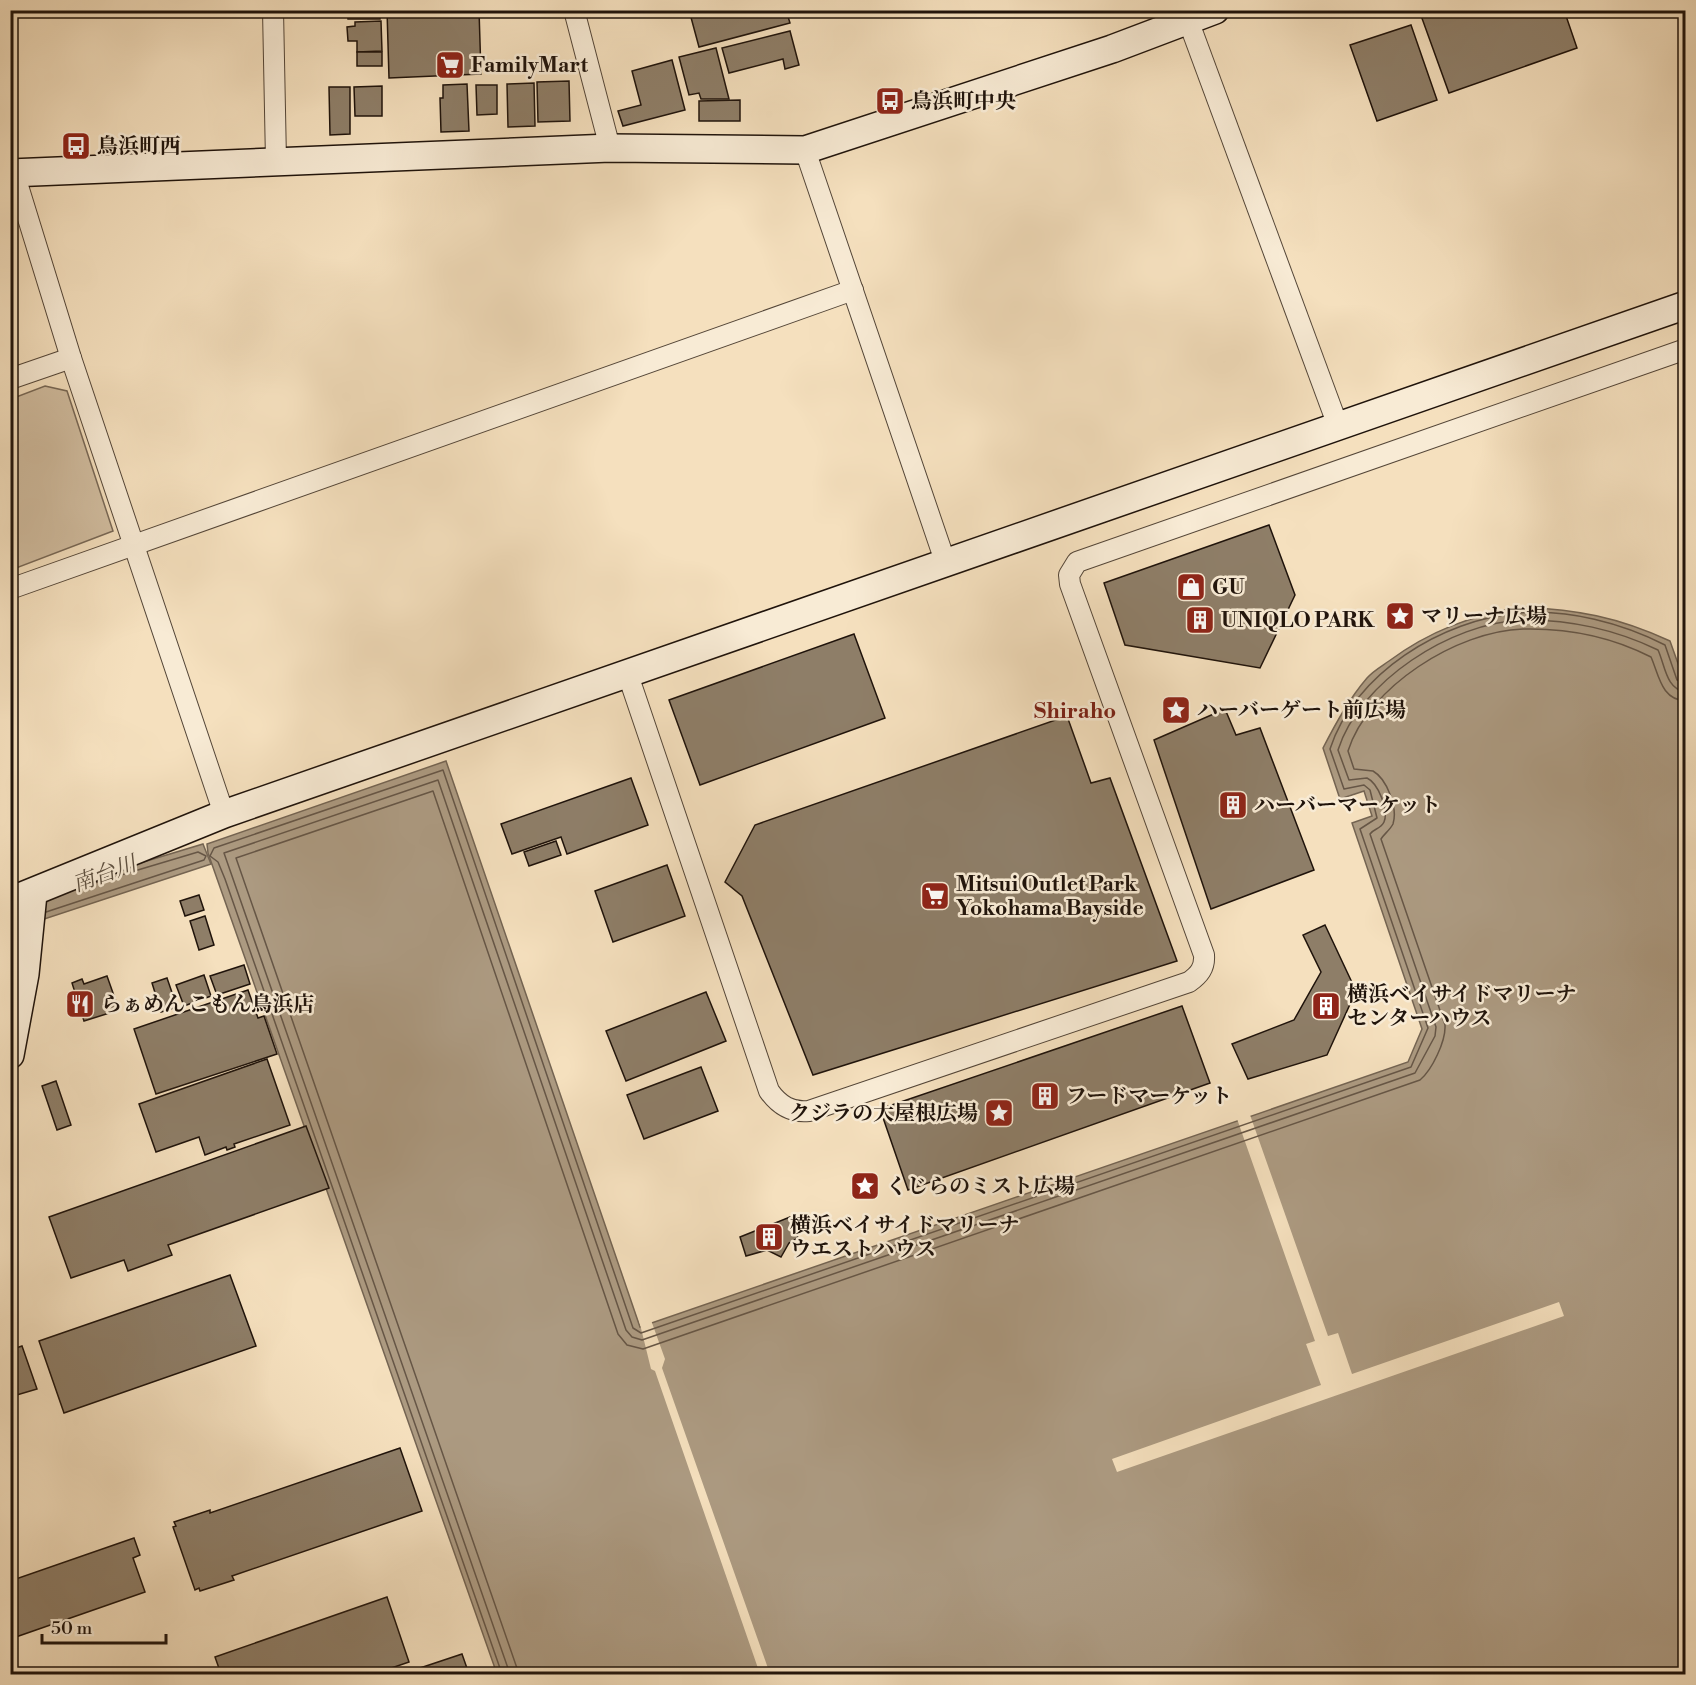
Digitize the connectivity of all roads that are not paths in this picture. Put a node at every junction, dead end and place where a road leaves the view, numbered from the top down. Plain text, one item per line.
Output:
1 (273, 10) edge
2 (574, 10) edge
3 (1215, 10) edge
4 (1188, 20) junction
5 (610, 148) junction
6 (805, 150) junction
7 (276, 161) junction
8 (12, 173) edge
9 (853, 290) junction
10 (1686, 305) edge
11 (1686, 349) edge
12 (71, 358) junction
13 (10, 379) edge
14 (1338, 426) junction
15 (133, 546) junction
16 (946, 564) junction
17 (10, 589) edge
18 (628, 675) junction
19 (224, 814) junction
20 (22, 897) edge
21 (10, 1055) edge

1 - 7 street
2 - 5 street
3 - 4 street
4 - 6 street
4 - 14 street
5 - 6 street
5 - 7 street
6 - 9 street
7 - 8 street
8 - 12 street
9 - 15 street
9 - 16 street
10 - 14 street
11 - 18 street
12 - 13 street
12 - 15 street
14 - 16 street
15 - 17 street
15 - 19 street
16 - 18 street
18 - 19 street
19 - 20 street
20 - 21 street

